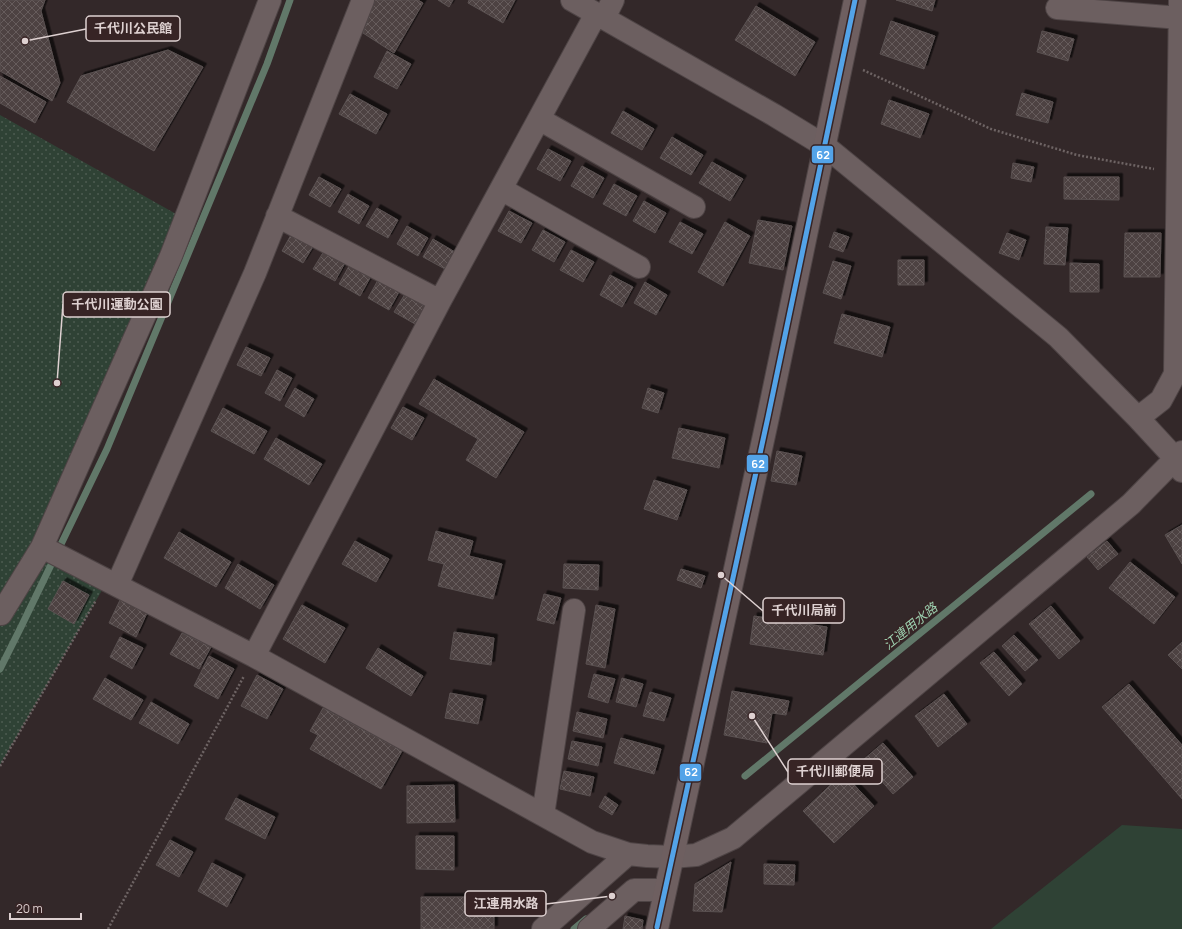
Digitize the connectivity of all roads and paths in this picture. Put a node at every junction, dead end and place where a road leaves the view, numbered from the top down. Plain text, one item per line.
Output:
1 (270, 0) edge
2 (362, 0) edge
3 (572, 0) edge
4 (856, 0) edge
5 (1057, 8) dead end
6 (1180, 9) edge
7 (604, 10) edge
8 (842, 61) junction
9 (539, 119) junction
10 (825, 146) junction
11 (1179, 161) edge
12 (501, 189) junction
13 (694, 207) dead end
14 (277, 216) junction
15 (639, 267) dead end
16 (440, 301) junction
17 (1182, 386) edge
18 (1161, 400) junction
19 (1138, 418) junction
20 (1180, 461) edge
21 (42, 547) junction
22 (112, 582) junction
23 (574, 610) dead end
24 (0, 614) edge
25 (254, 656) junction
26 (0, 766) edge
27 (543, 815) junction
28 (628, 854) junction
29 (672, 857) junction
30 (666, 890) junction
31 (108, 929) edge
32 (543, 929) edge
33 (589, 929) edge
34 (657, 929) edge

1 - 21 street
2 - 14 street
3 - 7 street
4 - 8 main road
5 - 6 street
6 - 11 street
7 - 9 street
7 - 10 street
8 - 10 main road
8 - 11 path
9 - 12 street
9 - 13 street
10 - 19 street
10 - 29 main road
11 - 18 street
12 - 15 street
12 - 16 street
14 - 16 street
14 - 22 street
16 - 25 street
17 - 18 street
18 - 19 street
19 - 20 street
20 - 29 street
21 - 22 street
21 - 24 street
22 - 25 street
22 - 26 path
23 - 27 street
25 - 27 street
25 - 31 path
27 - 28 street
28 - 29 street
28 - 32 street
29 - 30 main road
30 - 33 street
30 - 34 main road

